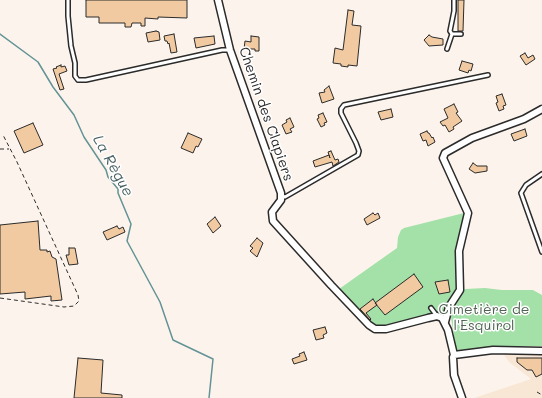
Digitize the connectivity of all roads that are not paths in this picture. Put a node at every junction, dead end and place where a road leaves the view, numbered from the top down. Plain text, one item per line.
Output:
1 (68, 0) edge
2 (218, 0) edge
3 (454, 0) edge
4 (452, 34) junction
5 (461, 34) dead end
6 (447, 49) dead end
7 (230, 50) junction
8 (488, 75) dead end
9 (542, 109) edge
10 (542, 174) edge
11 (281, 196) junction
12 (542, 252) edge
13 (431, 308) dead end
14 (437, 316) junction
15 (445, 322) junction
16 (542, 351) edge
17 (454, 355) junction
18 (462, 398) edge

1 - 7 lane
2 - 7 street, Chemin des Clapiers
3 - 4 lane
4 - 5 lane
4 - 6 lane
7 - 11 street, Chemin des Clapiers
8 - 11 lane
9 - 15 street
10 - 12 lane
11 - 14 street, Chemin des Clapiers
13 - 14 lane
14 - 15 street
15 - 17 street
16 - 17 street
17 - 18 street

